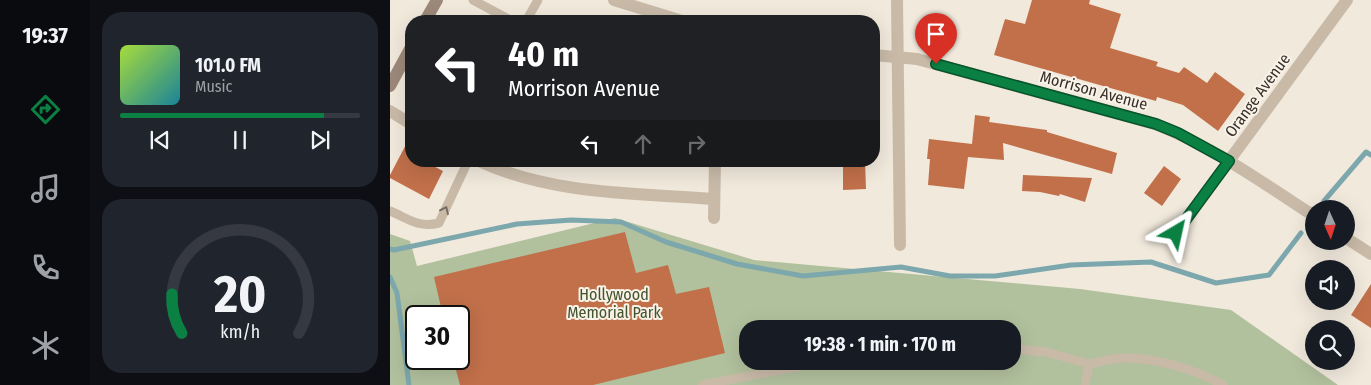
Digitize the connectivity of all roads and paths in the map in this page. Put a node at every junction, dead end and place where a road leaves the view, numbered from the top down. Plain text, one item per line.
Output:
1 (437, 0) edge
2 (474, 0) edge
3 (538, 0) edge
4 (614, 0) edge
5 (897, 0) edge
6 (1347, 0) edge
7 (428, 15) edge
8 (501, 15) edge
9 (529, 15) edge
10 (663, 15) edge
11 (880, 56) edge
12 (405, 58) edge
13 (898, 58) junction
14 (390, 86) edge
15 (390, 111) edge
16 (405, 120) edge
17 (1229, 161) junction
18 (465, 167) edge
19 (492, 167) edge
20 (715, 167) edge
21 (714, 199) junction
22 (1305, 210) edge
23 (390, 211) edge
24 (714, 218) dead end
25 (1176, 233) dead end
26 (1355, 244) edge
27 (900, 245) dead end
28 (1371, 254) edge
29 (1021, 350) edge
30 (1089, 364) junction
31 (780, 370) edge
32 (702, 385) edge
33 (1085, 385) edge
34 (1223, 385) edge

1 - 7 main road
2 - 8 lane
3 - 9 lane
4 - 10 street
5 - 13 street
6 - 17 street, Orange Avenue
11 - 13 street, Morrison Avenue
12 - 14 main road
13 - 17 street, Morrison Avenue
13 - 27 street
15 - 16 street
17 - 22 street, Morrison Avenue
17 - 25 street, Orange Avenue
23 -> 18 lane
19 - 21 street
20 - 21 street
21 - 24 street
26 - 28 street
29 - 30 lane
30 - 33 lane
30 - 34 lane
31 - 32 lane

